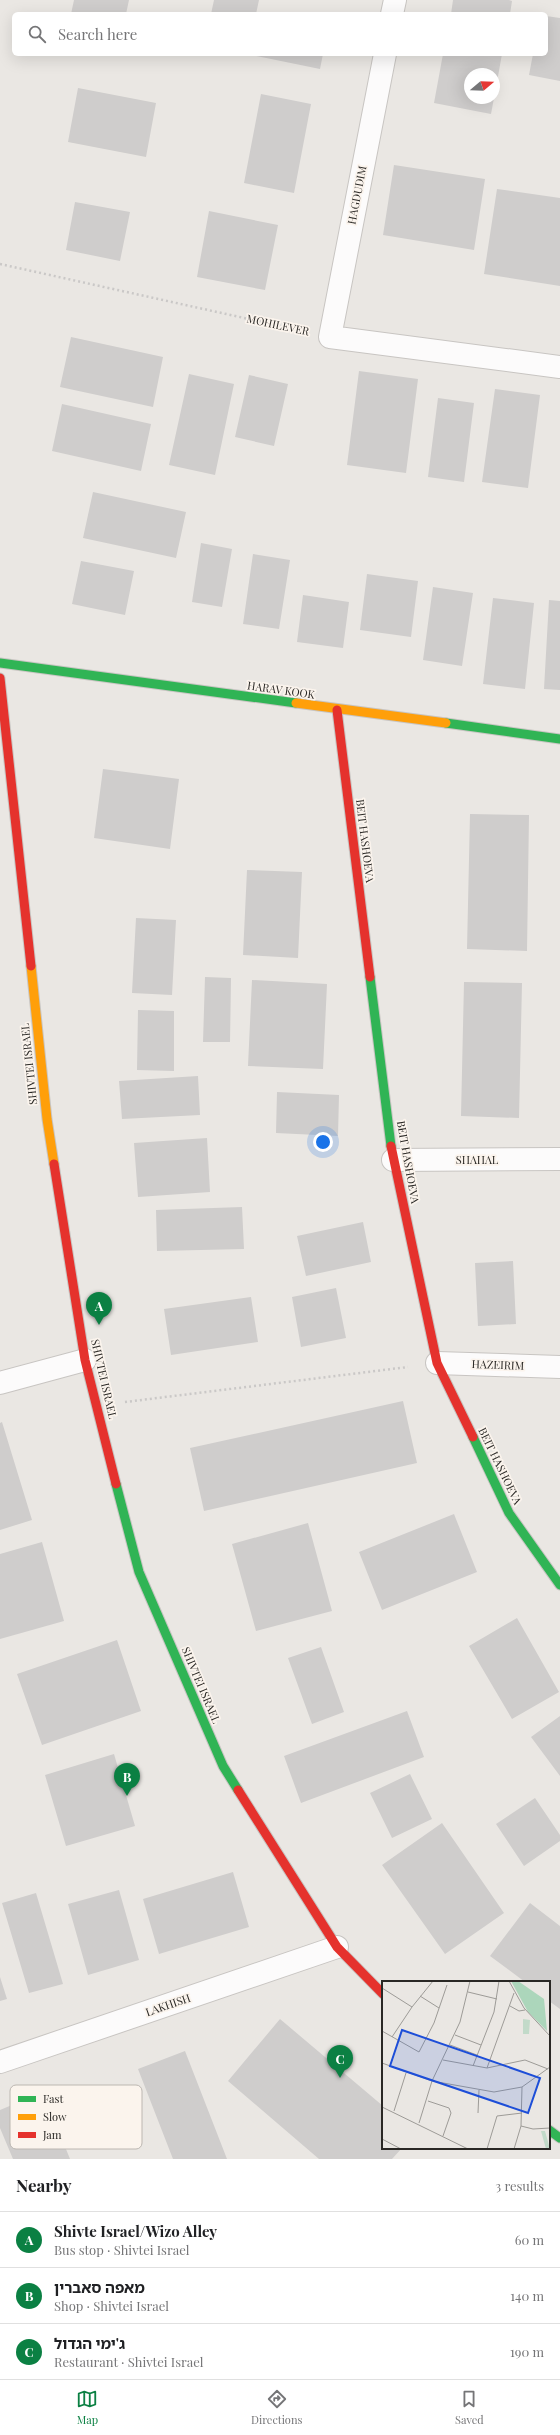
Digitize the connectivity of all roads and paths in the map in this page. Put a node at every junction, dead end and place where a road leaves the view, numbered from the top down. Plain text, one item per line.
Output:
1 (395, 0) edge
2 (392, 12) edge
3 (385, 56) edge
4 (0, 264) edge
5 (330, 337) junction
6 (560, 367) edge
7 (0, 663) edge
8 (0, 678) edge
9 (336, 710) junction
10 (560, 739) edge
11 (560, 1159) edge
12 (393, 1160) junction
13 (85, 1360) junction
14 (437, 1363) junction
15 (560, 1367) edge
16 (0, 1383) edge
17 (97, 1406) junction
18 (560, 1585) edge
19 (337, 1947) junction
20 (382, 1993) edge
21 (0, 2062) edge
22 (550, 2131) edge
23 (560, 2138) edge

1 - 2 street
3 - 5 street, HAGDUDIM
4 - 5 path, MOHILEVER
5 - 6 street
7 - 9 street, HARAV KOOK
8 - 13 street, SHIVTEI ISRAEL
9 - 10 street, HARAV KOOK
9 - 12 street, BEIT HASHOEVA
11 - 12 street, SHAHAL
12 - 14 street, BEIT HASHOEVA
13 - 16 street
13 - 17 street, SHIVTEI ISRAEL
14 - 15 street, HAZEIRIM
14 - 17 path
14 - 18 street, BEIT HASHOEVA
17 - 19 street, SHIVTEI ISRAEL
19 - 20 street, SHIVTEI ISRAEL
19 - 21 street, LAKHISH
22 - 23 street

